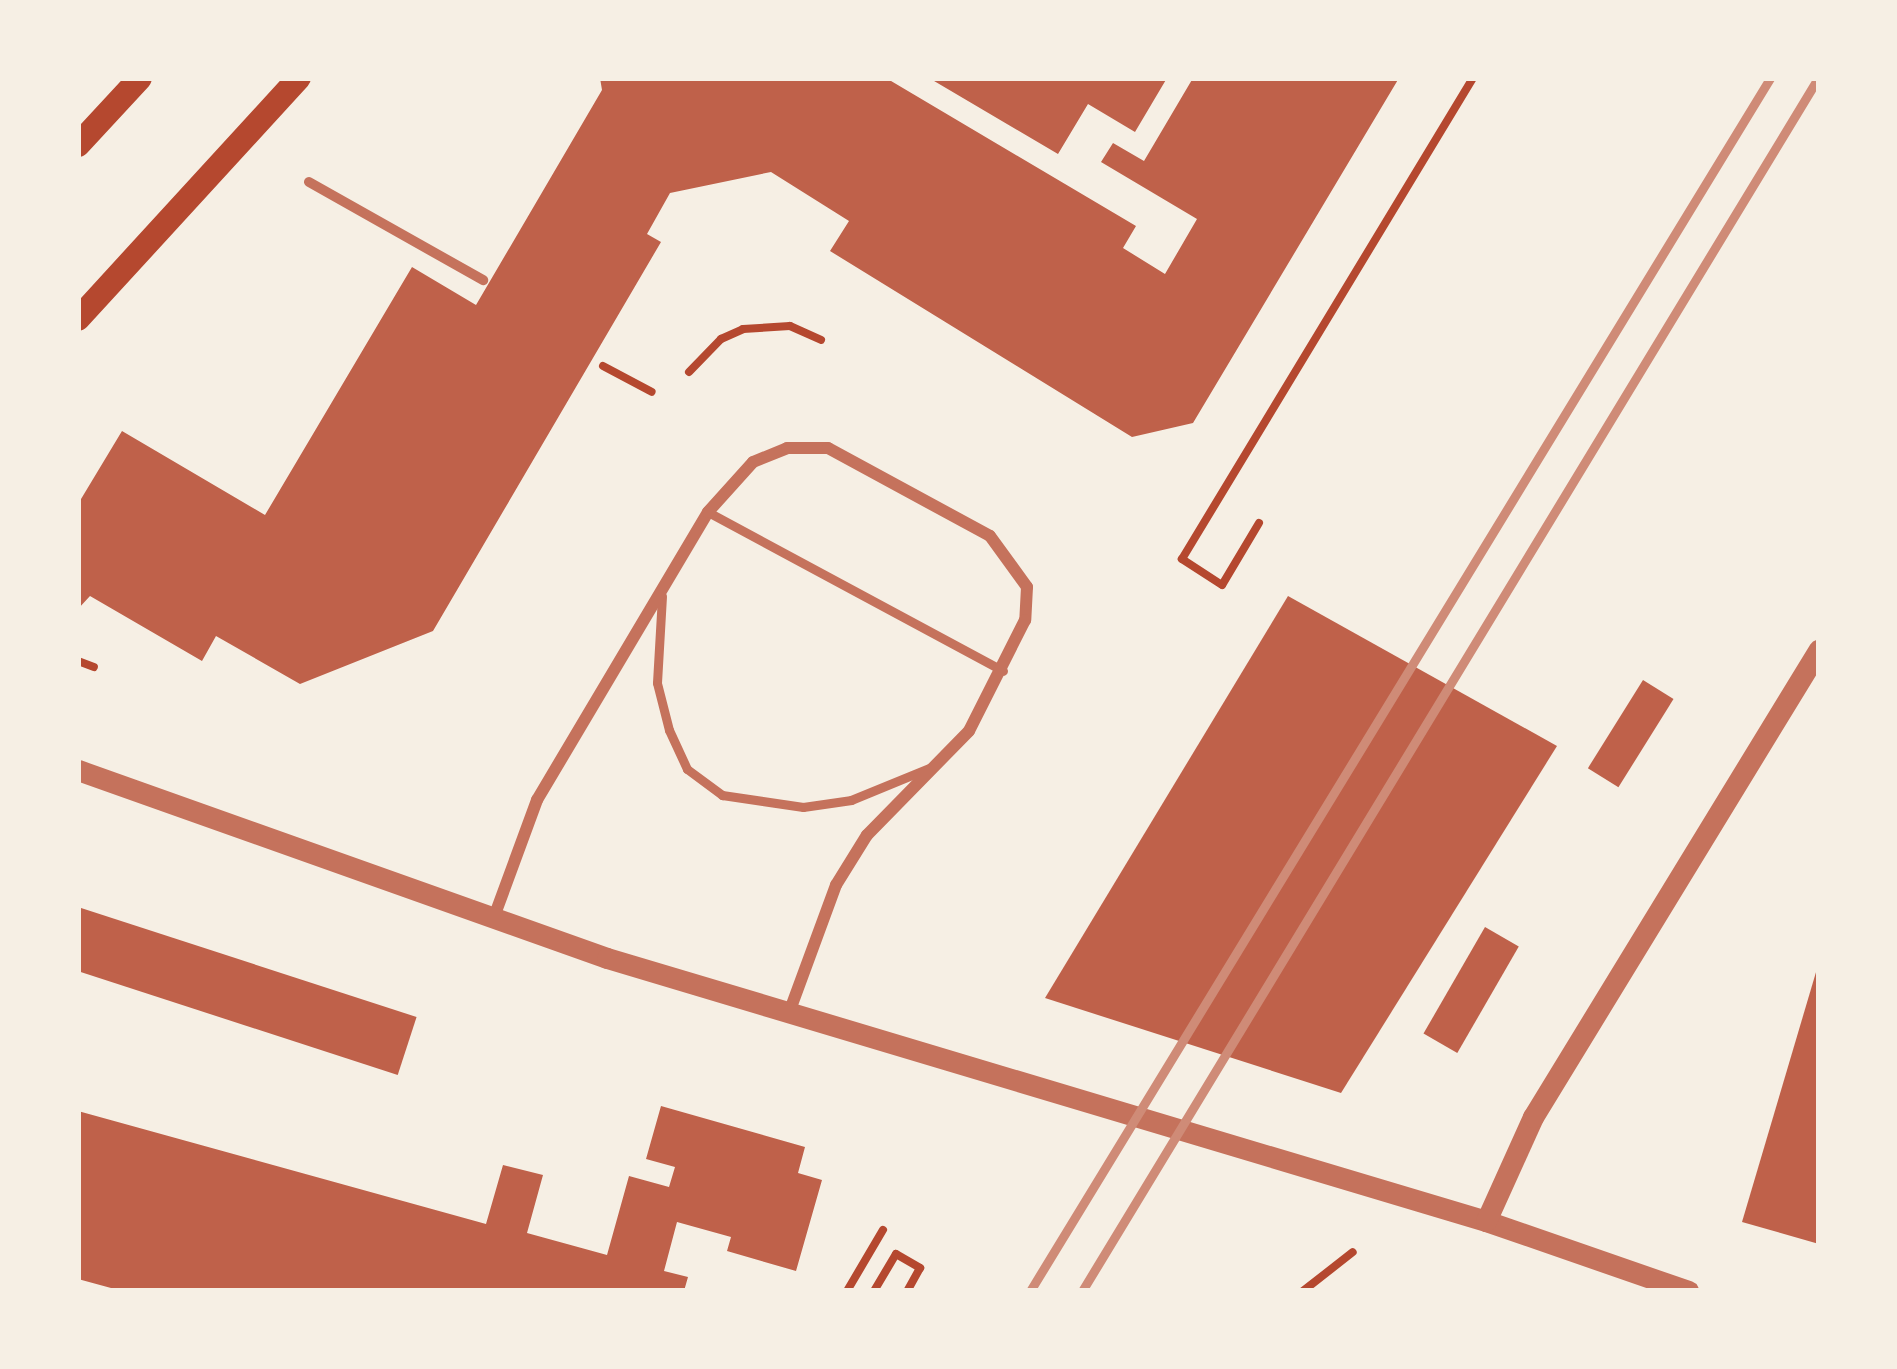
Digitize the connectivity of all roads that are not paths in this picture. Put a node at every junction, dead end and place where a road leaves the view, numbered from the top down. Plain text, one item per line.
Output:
1 (140, 78) edge
2 (299, 78) edge
3 (78, 145) edge
4 (309, 182) dead end
5 (483, 280) dead end
6 (78, 319) edge
7 (708, 512) junction
8 (664, 576) junction
9 (1819, 649) edge
10 (1004, 671) junction
11 (929, 768) junction
12 (78, 770) edge
13 (494, 917) junction
14 (789, 1013) junction
15 (1486, 1220) junction
16 (1688, 1291) edge

1 - 3 main road
2 - 6 main road
4 - 5 street
7 - 8 street
7 - 10 lane
7 - 10 street
8 - 11 lane
8 - 13 street
9 - 15 street
10 - 11 street
11 - 14 street
12 - 13 street
13 - 14 street
14 - 15 street
15 - 16 street

